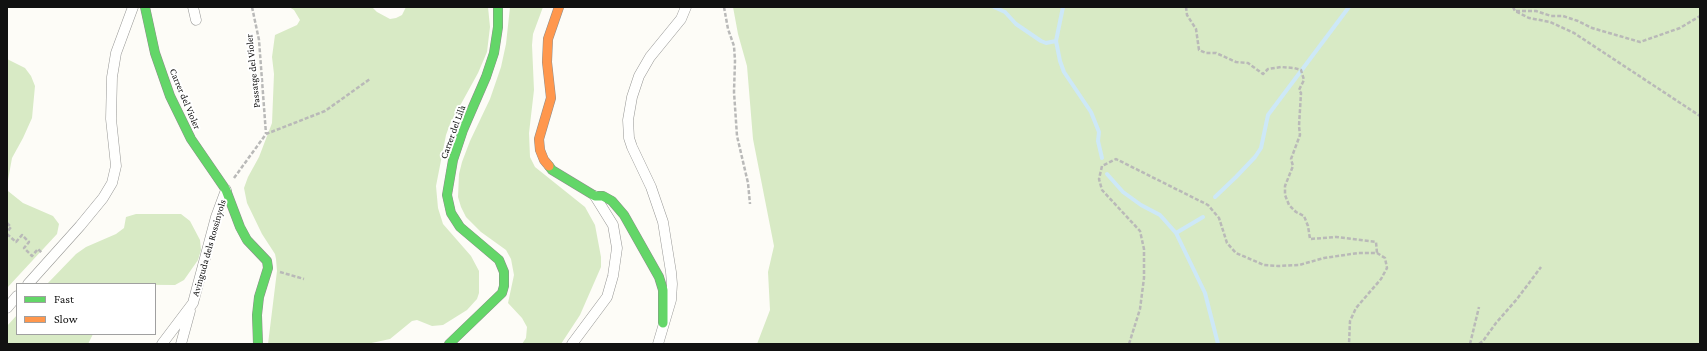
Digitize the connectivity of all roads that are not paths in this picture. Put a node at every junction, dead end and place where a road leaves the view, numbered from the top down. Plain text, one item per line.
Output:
1 (133, 7) edge
2 (145, 7) edge
3 (193, 7) edge
4 (498, 7) edge
5 (559, 7) edge
6 (686, 7) edge
7 (196, 20) dead end
8 (226, 190) junction
9 (595, 196) junction
10 (29, 283) edge
11 (16, 297) edge
12 (193, 303) junction
13 (7, 308) edge
14 (663, 323) junction
15 (162, 344) edge
16 (181, 344) edge
17 (258, 344) edge
18 (449, 344) edge
19 (572, 344) edge
20 (658, 344) edge

1 - 10 street
2 - 8 street, Carrer del Violer
3 - 7 street
4 - 18 street, Carrer del Lilà
5 - 9 street
6 - 14 street
8 - 12 street, Avinguda dels Rossinyols
8 - 17 street, Carrer del Violer
9 - 14 street
9 - 19 street
11 - 13 street
12 - 15 street, Avinguda dels Rossinyols
12 - 16 street
14 - 20 street

